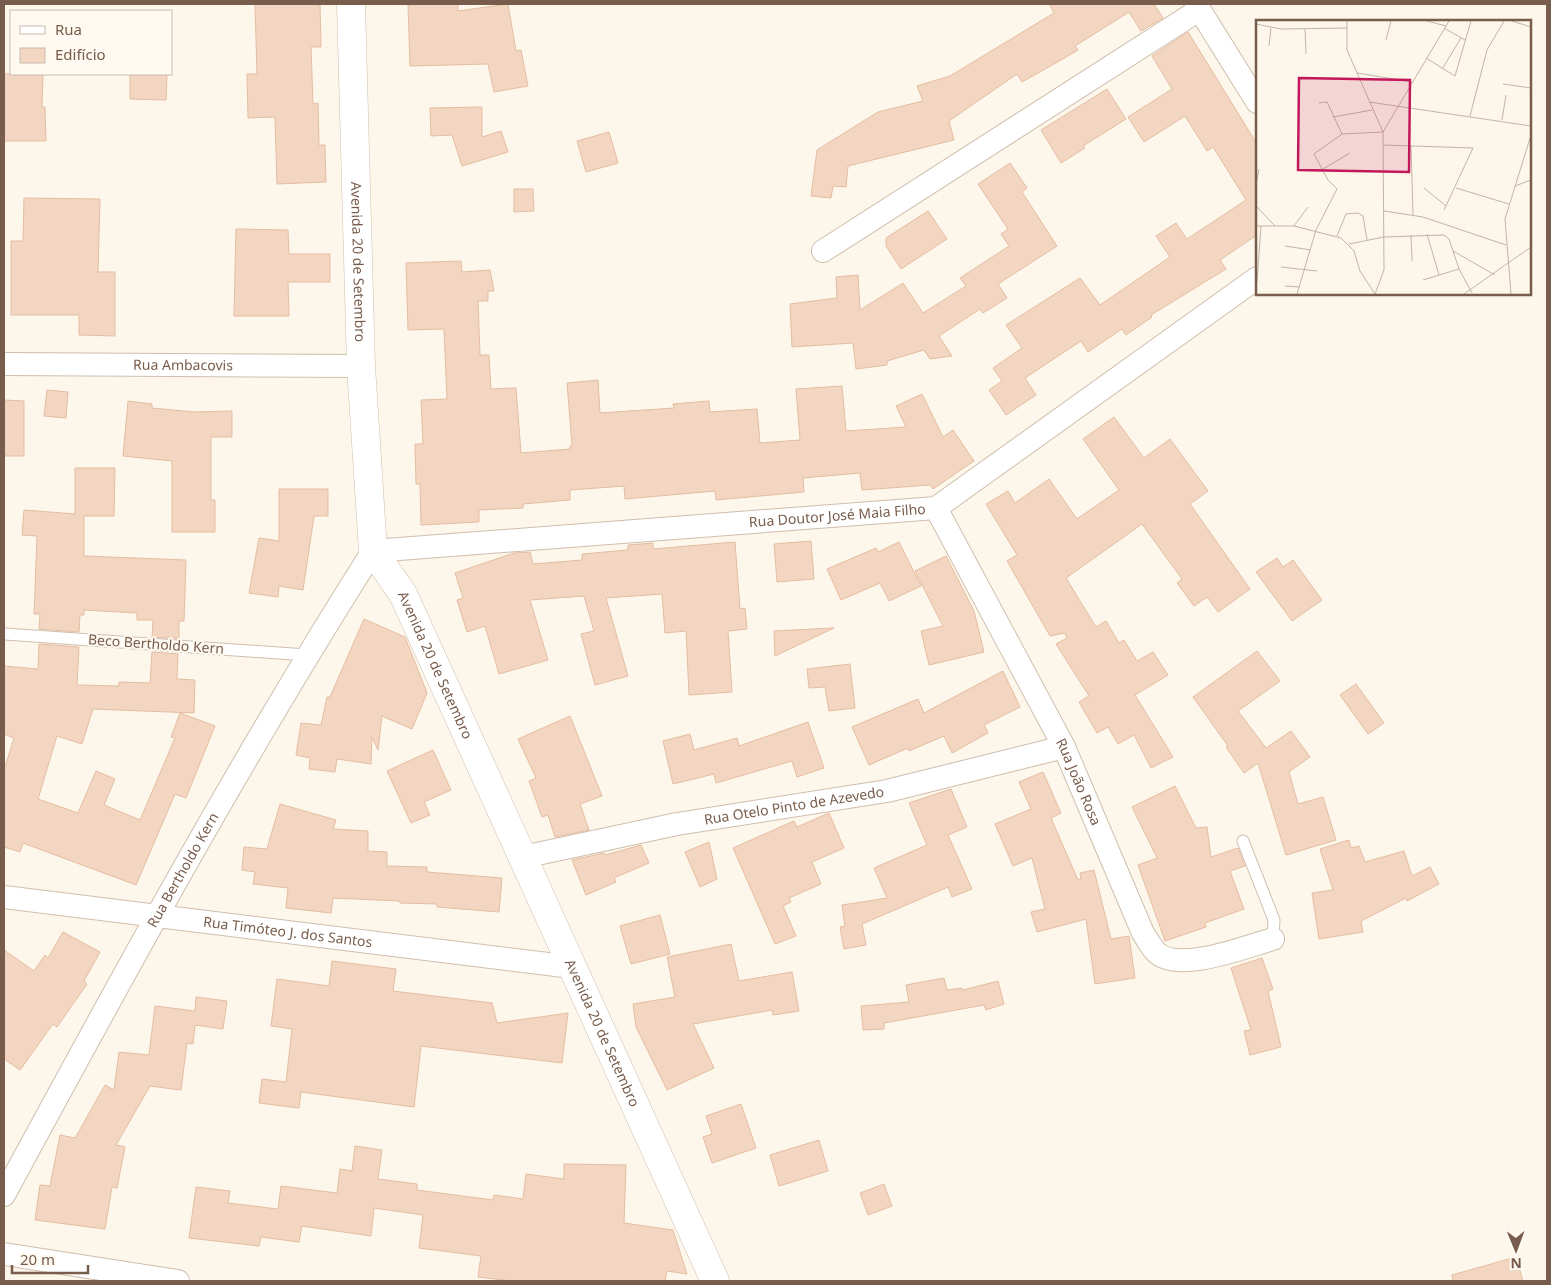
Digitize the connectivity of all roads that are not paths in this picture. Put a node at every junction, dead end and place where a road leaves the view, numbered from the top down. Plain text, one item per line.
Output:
1 (351, 4) edge
2 (1197, 7) edge
3 (1256, 100) edge
4 (823, 251) dead end
5 (1256, 279) edge
6 (4, 364) edge
7 (361, 366) junction
8 (936, 508) junction
9 (373, 551) junction
10 (6, 634) dead end
11 (307, 654) junction
12 (1064, 747) junction
13 (1243, 841) dead end
14 (523, 857) junction
15 (4, 897) edge
16 (156, 915) junction
17 (1273, 939) joint
18 (572, 967) junction
19 (4, 1195) edge
20 (4, 1254) edge
21 (178, 1281) edge
22 (716, 1281) edge

1 - 7 street, Avenida 20 de Setembro
2 - 3 street
2 - 4 street
5 - 8 street, Rua Doutor José Maia Filho
6 - 7 street, Rua Ambacovis
7 - 9 street, Avenida 20 de Setembro
8 - 9 street, Rua Doutor José Maia Filho
8 - 12 street, Rua João Rosa
9 - 11 street, Rua Bertholdo Kern
9 - 14 street, Avenida 20 de Setembro
10 - 11 lane, Beco Bertholdo Kern
11 - 16 street, Rua Bertholdo Kern
12 - 14 street, Rua Otelo Pinto de Azevedo
12 - 17 street, Rua João Rosa
13 - 17 lane
14 - 18 street, Avenida 20 de Setembro
15 - 16 street, Rua Timóteo J. dos Santos
16 - 18 street, Rua Timóteo J. dos Santos
16 - 19 street, Rua Bertholdo Kern
18 - 22 street, Avenida 20 de Setembro
20 - 21 street

